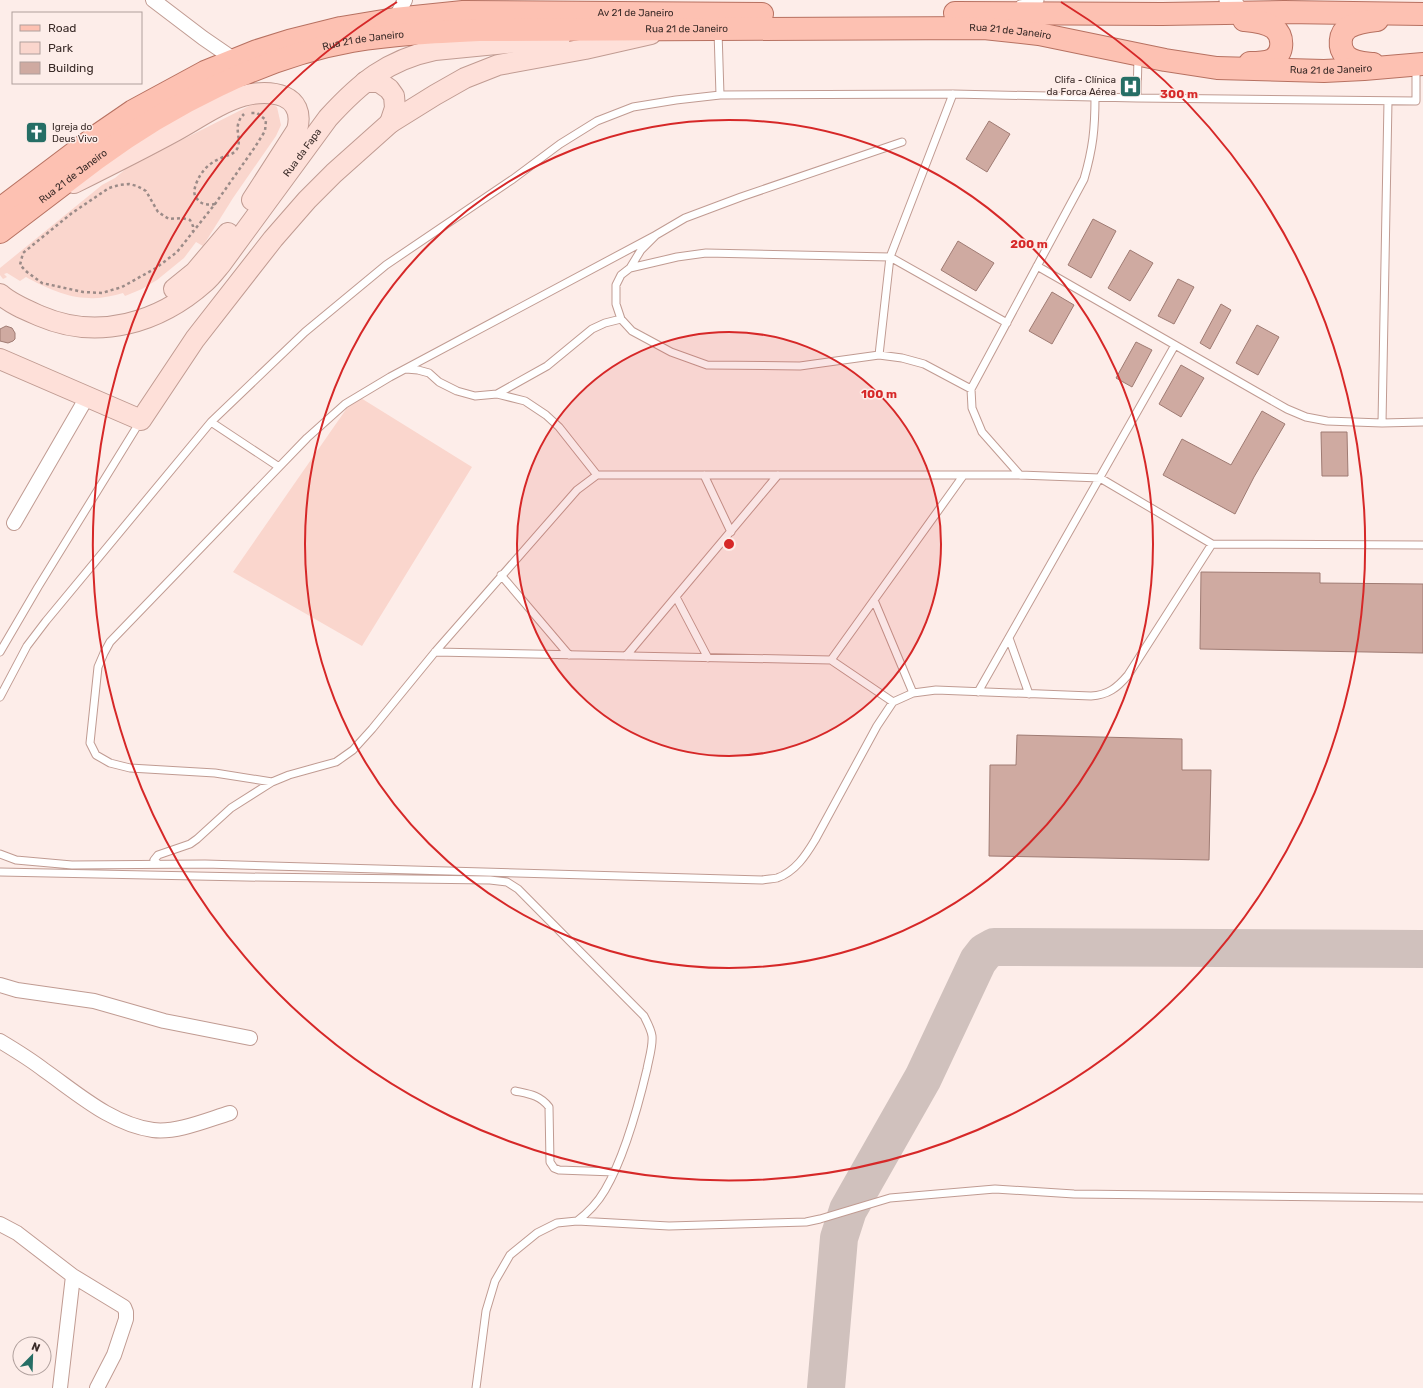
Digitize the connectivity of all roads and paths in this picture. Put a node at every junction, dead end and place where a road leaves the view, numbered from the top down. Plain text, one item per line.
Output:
1 (153, 0) edge
2 (1040, 0) edge
3 (1223, 0) edge
4 (400, 9) edge
5 (1294, 10) junction
6 (982, 12) junction
7 (876, 13) joint
8 (1162, 14) junction
9 (1420, 14) edge
10 (718, 29) junction
11 (648, 30) junction
12 (670, 30) junction
13 (1138, 54) junction
14 (235, 60) junction
15 (1165, 60) junction
16 (1416, 65) edge
17 (365, 82) junction
18 (720, 94) junction
19 (953, 94) junction
20 (1095, 97) junction
21 (1137, 98) junction
22 (1388, 101) junction
23 (390, 123) junction
24 (902, 142) dead end
25 (57, 167) junction
26 (0, 195) edge
27 (47, 197) junction
28 (215, 204) junction
29 (0, 209) edge
30 (0, 232) edge
31 (193, 233) junction
32 (656, 235) junction
33 (890, 257) junction
34 (1037, 266) junction
35 (630, 268) junction
36 (0, 280) edge
37 (0, 294) edge
38 (621, 319) junction
39 (1006, 323) junction
40 (1176, 345) junction
41 (879, 355) junction
42 (0, 359) edge
43 (405, 369) junction
44 (972, 389) junction
45 (497, 394) junction
46 (87, 397) junction
47 (141, 420) junction
48 (211, 422) junction
49 (1423, 422) edge
50 (1382, 423) junction
51 (279, 467) junction
52 (597, 475) junction
53 (704, 475) junction
54 (778, 475) junction
55 (1020, 475) junction
56 (963, 476) junction
57 (1100, 478) junction
58 (14, 523) dead end
59 (730, 532) junction
60 (1212, 544) junction
61 (1423, 545) edge
62 (501, 575) junction
63 (676, 597) junction
64 (874, 600) junction
65 (1009, 638) junction
66 (0, 652) edge
67 (435, 652) junction
68 (569, 655) junction
69 (626, 656) junction
70 (708, 658) junction
71 (831, 660) junction
72 (978, 692) junction
73 (913, 693) junction
74 (1029, 694) junction
75 (0, 697) edge
76 (894, 702) junction
77 (272, 782) junction
78 (0, 854) edge
79 (157, 864) junction
80 (0, 872) edge
81 (0, 986) edge
82 (250, 1038) dead end
83 (0, 1041) edge
84 (514, 1091) dead end
85 (230, 1113) dead end
86 (614, 1172) junction
87 (1423, 1198) edge
88 (577, 1222) junction
89 (0, 1224) edge
90 (73, 1276) junction
91 (60, 1388) edge
92 (96, 1388) edge
93 (476, 1388) edge

1 - 14 street
2 - 6 lane
3 - 5 lane
4 - 7 main road, Av 21 de Janeiro
4 - 14 main road, Av 21 de Janeiro
5 - 8 main road, Rua 21 de Janeiro
5 - 9 main road, Rua 21 de Janeiro
6 - 7 main road, Rua 21 de Janeiro
6 - 8 main road, Rua 21 de Janeiro
8 - 15 main road
9 - 16 main road
10 - 12 main road, Rua 21 de Janeiro
10 - 13 main road, Rua 21 de Janeiro
10 - 18 lane
11 - 12 main road, Rua 21 de Janeiro
11 - 17 main road, Rua da Fapa
11 - 27 main road, Rua 21 de Janeiro
12 - 23 main road
13 - 15 main road, Rua 21 de Janeiro
13 - 21 lane
14 - 25 main road, Av 21 de Janeiro
15 - 16 main road, Rua 21 de Janeiro
16 - 22 lane
17 - 23 main road
17 - 37 main road, Rua da Fapa
18 - 19 lane
18 - 48 lane
19 - 20 lane
19 - 33 lane
20 - 21 lane
20 - 34 lane
21 - 22 lane
22 - 50 lane
23 - 47 main road
24 - 32 lane
25 - 26 main road
25 - 29 main road, Av 21 de Janeiro
27 - 30 main road, Rua 21 de Janeiro
27 - 36 main road, Rua da Fapa
28 - 28 path
28 - 31 path
31 - 31 path
32 - 35 lane
32 - 43 lane
33 - 35 lane
33 - 39 lane
33 - 41 lane
34 - 39 lane
34 - 40 lane
35 - 38 lane
38 - 41 lane
38 - 45 lane
39 - 44 lane
40 - 50 lane
40 - 57 lane
41 - 44 lane
42 - 46 main road
43 - 45 lane
43 - 51 lane
44 - 55 lane
45 - 52 lane
46 - 47 main road
46 - 58 street
47 - 66 lane
48 - 51 lane
48 - 75 lane
49 - 50 lane
51 - 77 lane
52 - 53 lane
52 - 62 lane
53 - 54 lane
53 - 59 lane
54 - 56 lane
54 - 59 lane
55 - 56 lane
55 - 57 lane
56 - 64 lane
57 - 60 lane
57 - 65 lane
59 - 63 lane
60 - 61 lane
60 - 74 lane
62 - 67 lane
62 - 68 lane
63 - 69 lane
63 - 70 lane
64 - 71 lane
64 - 73 lane
65 - 72 lane
65 - 74 lane
67 - 68 lane
67 - 77 lane
68 - 69 lane
69 - 70 lane
70 - 71 lane
71 - 76 lane
72 - 73 lane
72 - 74 lane
73 - 76 lane
76 - 79 lane
77 - 79 lane
78 - 79 lane
80 - 86 lane
81 - 82 street
83 - 85 street
84 - 86 lane
86 - 88 lane
87 - 88 lane
88 - 93 lane
89 - 90 street
90 - 91 street
90 - 92 street

